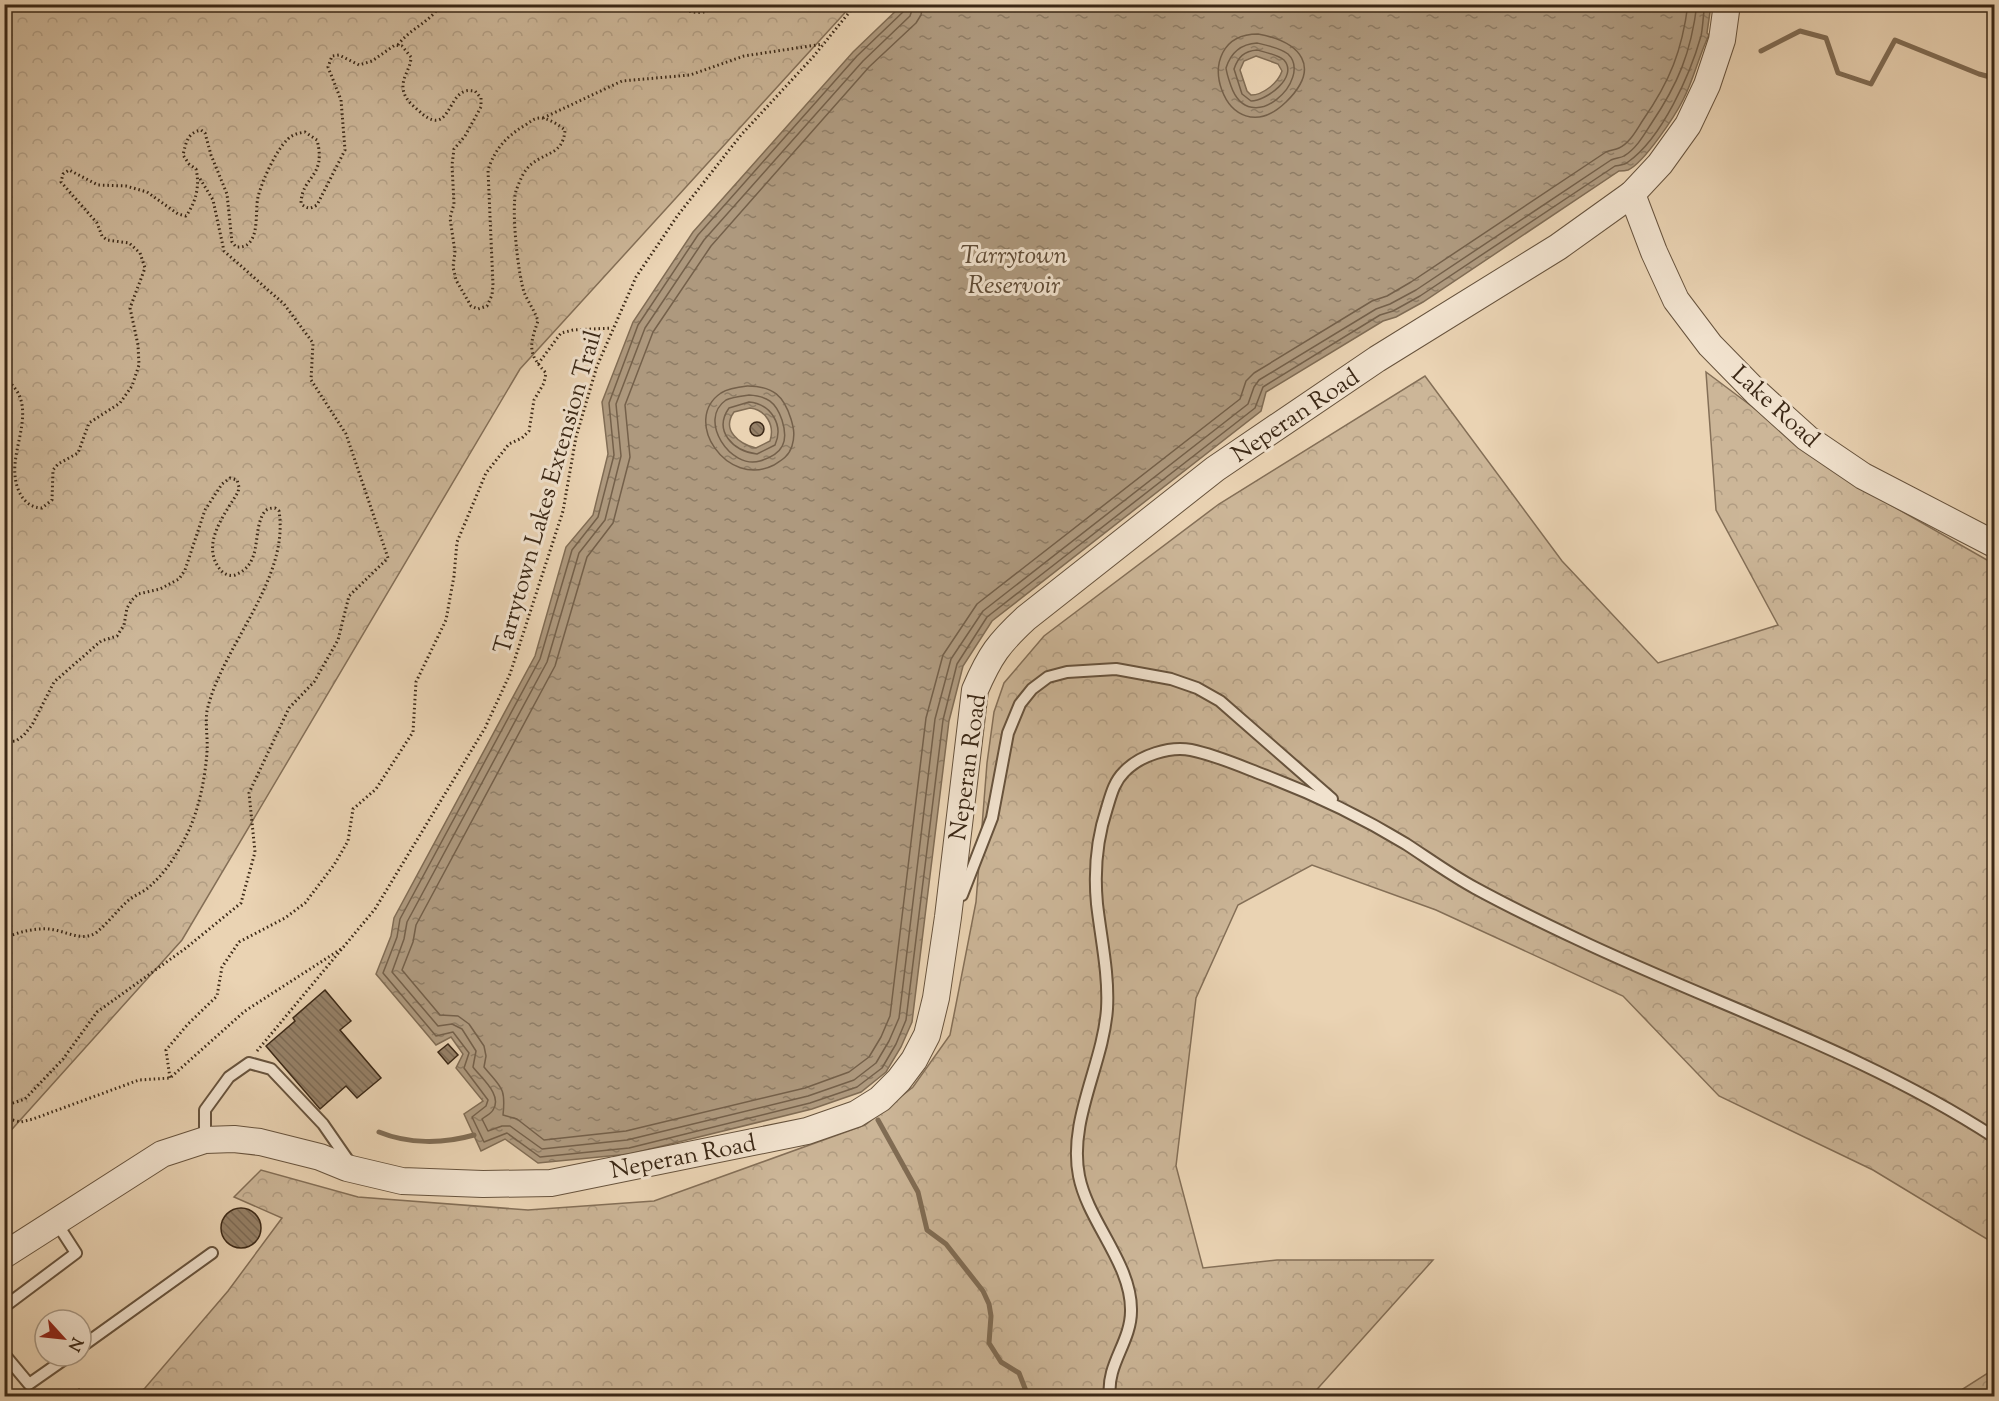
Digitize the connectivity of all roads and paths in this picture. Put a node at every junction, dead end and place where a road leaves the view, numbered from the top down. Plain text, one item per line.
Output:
1 (441, 4) edge
2 (673, 4) edge
3 (718, 4) edge
4 (856, 4) edge
5 (1727, 4) edge
6 (823, 44) junction
7 (398, 45) junction
8 (543, 118) junction
9 (198, 176) junction
10 (1632, 195) junction
11 (4, 249) edge
12 (4, 283) edge
13 (612, 328) junction
14 (538, 364) junction
15 (4, 386) edge
16 (1995, 544) edge
17 (4, 742) edge
18 (1340, 806) junction
19 (951, 894) junction
20 (4, 938) edge
21 (344, 946) junction
22 (249, 1062) junction
23 (170, 1078) junction
24 (4, 1106) edge
25 (4, 1118) edge
26 (1995, 1137) edge
27 (206, 1140) junction
28 (353, 1169) junction
29 (56, 1221) junction
30 (212, 1253) dead end
31 (4, 1255) edge
32 (4, 1307) edge
33 (93, 1338) edge
34 (4, 1354) edge
35 (52, 1368) edge
36 (1110, 1396) edge

1 - 7 path
2 - 3 path
4 - 6 path, Tarrytown Lakes Extension Trail
5 - 10 street, Neperan Road
6 - 8 path
6 - 13 path, Tarrytown Lakes Extension Trail
7 - 8 path
7 - 9 path
8 - 14 path
9 - 15 path
9 - 24 path
10 - 16 street, Lake Road
10 - 19 street, Neperan Road
11 - 12 path
13 - 14 path
13 - 21 path, Tarrytown Lakes Extension Trail
14 - 23 path
17 - 20 path
18 - 19 lane
18 - 26 lane
18 - 36 lane
19 - 28 street, Neperan Road
21 - 22 path, Tarrytown Lakes Extension Trail
21 - 23 path
22 - 27 lane
22 - 28 lane
23 - 25 path
27 - 28 street, Neperan Road
27 - 29 street, Neperan Road
29 - 31 street, Neperan Road
29 - 32 lane
30 - 33 lane
34 - 35 lane

